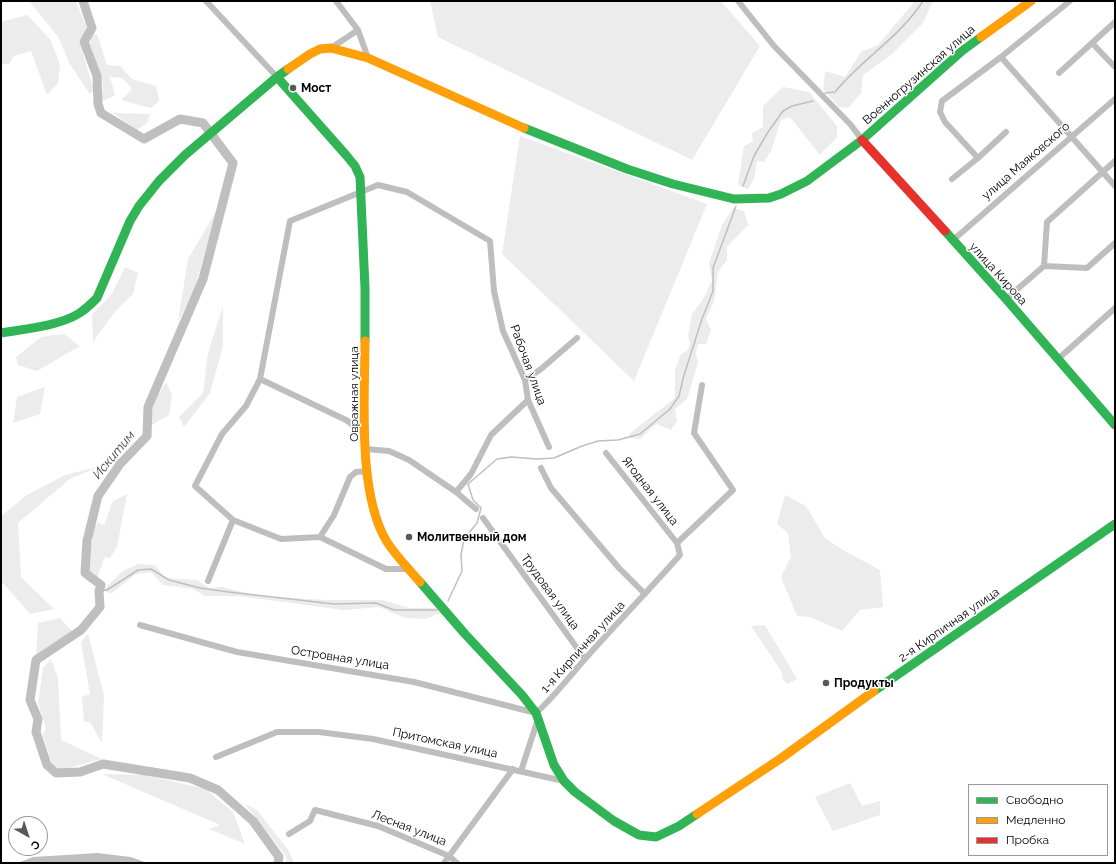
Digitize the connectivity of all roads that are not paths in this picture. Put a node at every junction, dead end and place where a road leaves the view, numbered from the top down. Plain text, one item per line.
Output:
1 (206, 1) edge
2 (336, 1) edge
3 (738, 1) edge
4 (1031, 1) edge
5 (1070, 1) edge
6 (1115, 22) edge
7 (358, 30) junction
8 (1092, 43) junction
9 (331, 48) junction
10 (1001, 57) junction
11 (368, 58) junction
12 (1115, 67) edge
13 (1059, 73) dead end
14 (277, 77) junction
15 (1115, 99) edge
16 (1006, 132) dead end
17 (1071, 137) junction
18 (862, 140) junction
19 (978, 158) junction
20 (1115, 161) edge
21 (1103, 172) junction
22 (952, 179) dead end
23 (1115, 186) edge
24 (362, 191) junction
25 (952, 241) junction
26 (1115, 243) edge
27 (1044, 266) junction
28 (1006, 299) junction
29 (1115, 308) edge
30 (1, 333) edge
31 (576, 338) dead end
32 (1058, 359) junction
33 (260, 379) junction
34 (525, 380) junction
35 (702, 385) dead end
36 (528, 400) junction
37 (1115, 424) edge
38 (365, 434) junction
39 (549, 447) dead end
40 (366, 449) junction
41 (606, 453) dead end
42 (541, 468) dead end
43 (367, 471) junction
44 (456, 492) junction
45 (476, 509) dead end
46 (483, 518) dead end
47 (233, 520) junction
48 (1115, 524) edge
49 (320, 537) junction
50 (677, 543) junction
51 (409, 570) junction
52 (208, 581) dead end
53 (645, 594) junction
54 (140, 625) dead end
55 (585, 659) junction
56 (537, 716) junction
57 (216, 757) dead end
58 (513, 770) junction
59 (521, 772) junction
60 (564, 781) junction
61 (290, 834) dead end
62 (449, 856) junction
63 (444, 863) edge
64 (457, 863) edge

1 - 14 street, Овражная улица
2 - 7 street
3 - 18 street
4 - 18 street, Военногрузинская улица
5 - 10 street
6 - 8 street
7 - 9 street
7 - 11 street
8 - 12 street
8 - 13 street
9 - 11 street, Военногрузинская улица
9 - 14 street
10 - 17 street
10 - 19 street
11 - 18 street, Военногрузинская улица
14 - 24 street, Овражная улица
14 - 30 street
15 - 17 street, улица Маяковского
16 - 19 street
17 - 21 street
17 - 25 street, улица Маяковского
18 - 25 street, улица Кирова
19 - 22 street
20 - 21 street
21 - 23 street
21 - 27 street
24 - 33 street
24 - 34 street, Рабочая улица
24 - 38 street, Овражная улица
25 - 28 street, улица Кирова
26 - 27 street
27 - 28 street
28 - 32 street, улица Кирова
29 - 32 street
31 - 34 street
32 - 37 street, улица Кирова
33 - 38 street
33 - 47 street
34 - 36 street, Рабочая улица
35 - 50 street
36 - 39 street, Рабочая улица
36 - 44 street
38 - 40 street, Овражная улица
40 - 43 street, Овражная улица
40 - 44 street
41 - 50 street, Ягодная улица
42 - 53 street
43 - 49 street
43 - 51 street, Овражная улица
44 - 45 street
46 - 55 street, Трудовая улица
47 - 49 street
47 - 52 street
48 - 60 street, 2-я Кирпичная улица
49 - 51 street
50 - 53 street, 1-я Кирпичная улица
51 - 56 street, Овражная улица
53 - 55 street, 1-я Кирпичная улица
54 - 56 street, Островная улица
55 - 56 street, 1-я Кирпичная улица
56 - 59 street, 1-я Кирпичная улица
56 - 60 street, Овражная улица
57 - 58 street, Притомская улица
58 - 59 street, Притомская улица
58 - 62 street
59 - 60 street, Притомская улица
61 - 62 street, Лесная улица
62 - 63 street
62 - 64 street, Лесная улица

